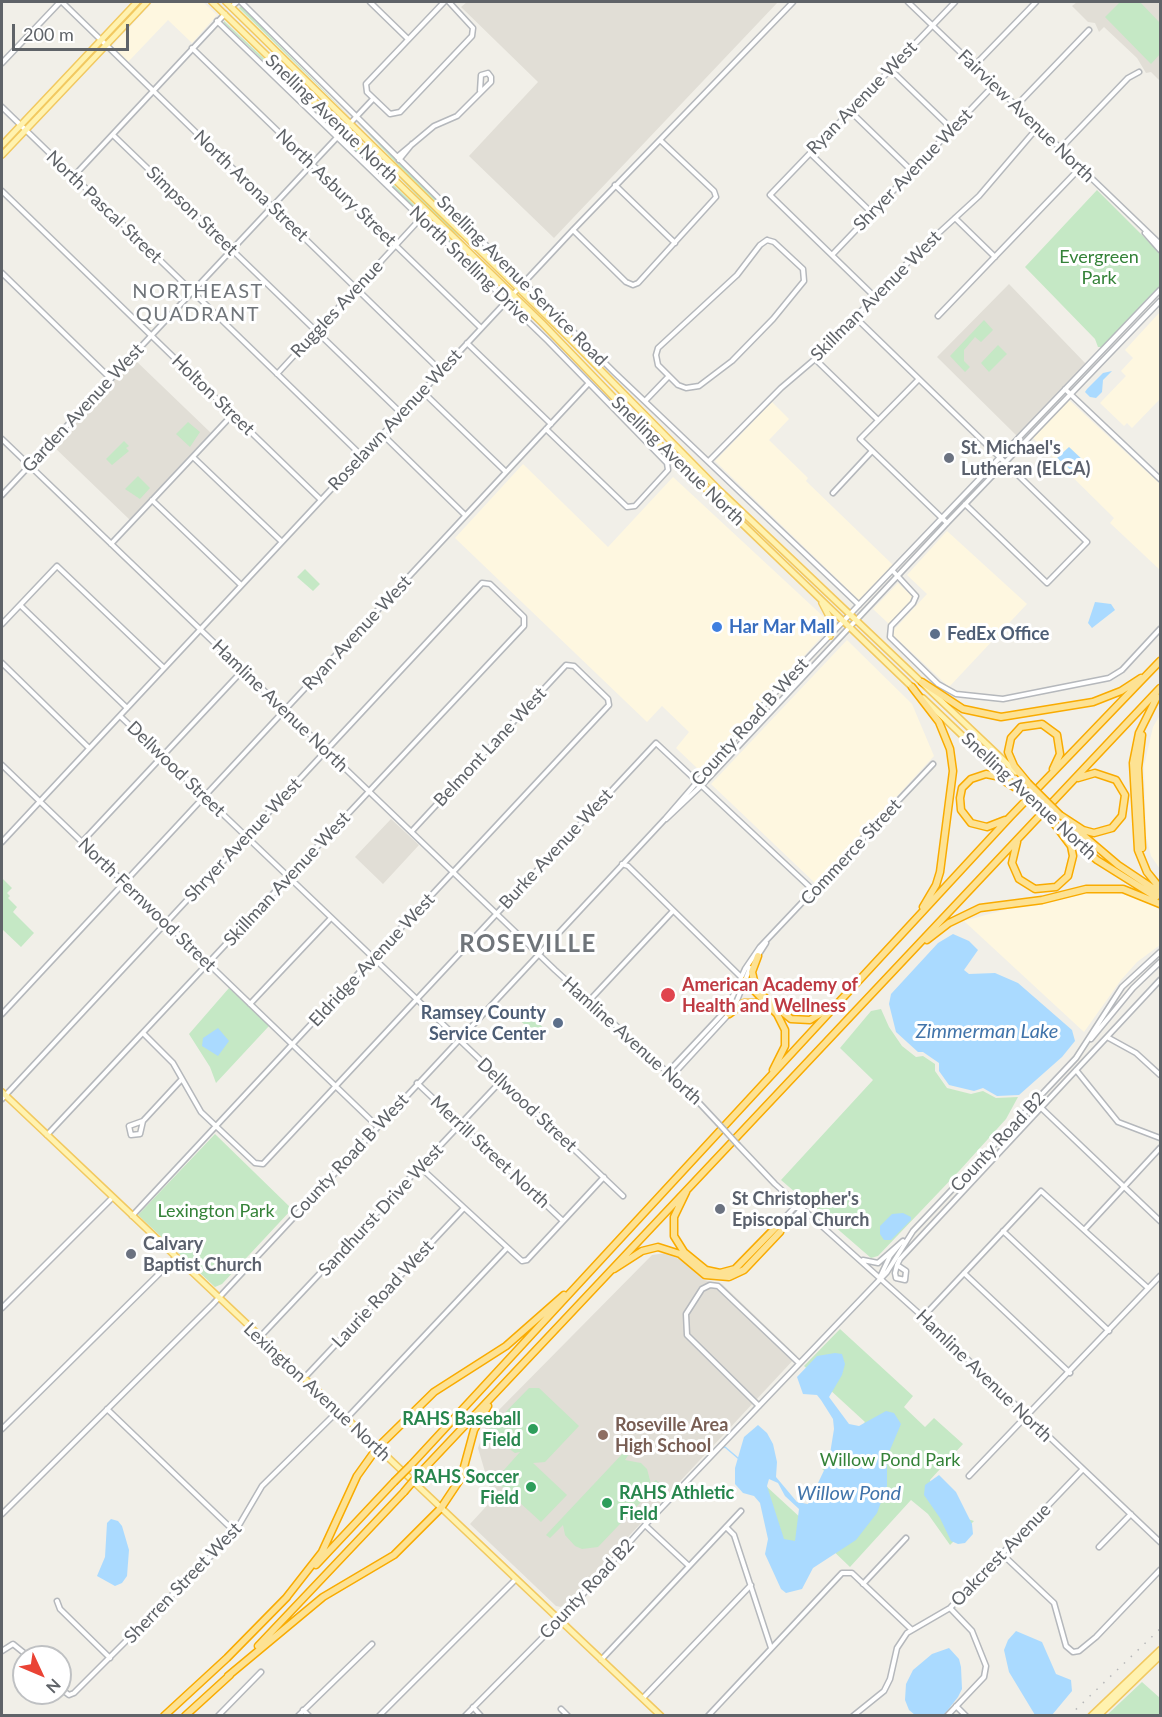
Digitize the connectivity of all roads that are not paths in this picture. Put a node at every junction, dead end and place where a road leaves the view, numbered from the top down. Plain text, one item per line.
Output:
1 (61, 2) edge
2 (137, 2) edge
3 (147, 2) edge
4 (212, 2) edge
5 (226, 2) edge
6 (239, 2) edge
7 (370, 2) edge
8 (444, 2) edge
9 (450, 2) edge
10 (793, 2) edge
11 (908, 2) edge
12 (955, 2) edge
13 (1036, 2) edge
14 (231, 7) junction
15 (225, 14) junction
16 (243, 18) junction
17 (217, 21) junction
18 (932, 25) junction
19 (1089, 30) dead end
20 (408, 39) junction
21 (103, 43) junction
22 (192, 48) junction
23 (2, 63) edge
24 (974, 66) junction
25 (890, 69) junction
26 (1139, 72) dead end
27 (994, 85) junction
28 (152, 91) junction
29 (480, 91) junction
30 (373, 99) junction
31 (1016, 106) junction
32 (2, 107) edge
33 (850, 111) junction
34 (356, 117) junction
35 (350, 123) junction
36 (22, 128) junction
37 (1038, 128) junction
38 (952, 129) junction
39 (344, 130) junction
40 (112, 135) junction
41 (338, 138) junction
42 (660, 140) junction
43 (2, 145) edge
44 (1060, 149) junction
45 (810, 153) junction
46 (2, 155) edge
47 (398, 158) junction
48 (312, 165) junction
49 (1080, 168) junction
50 (912, 171) junction
51 (72, 177) junction
52 (615, 186) junction
53 (2, 191) edge
54 (272, 207) junction
55 (872, 213) junction
56 (422, 218) junction
57 (955, 218) junction
58 (573, 230) junction
59 (1144, 231) junction
60 (675, 243) junction
61 (1161, 244) edge
62 (396, 246) junction
63 (232, 249) junction
64 (1161, 250) edge
65 (832, 255) junction
66 (995, 257) junction
67 (2, 273) edge
68 (525, 281) junction
69 (357, 288) junction
70 (518, 288) junction
71 (1161, 290) edge
72 (192, 292) junction
73 (512, 294) junction
74 (875, 297) junction
75 (506, 301) junction
76 (1161, 301) edge
77 (938, 316) dead end
78 (855, 317) junction
79 (481, 328) junction
80 (317, 331) junction
81 (151, 336) junction
82 (467, 343) junction
83 (815, 359) junction
84 (441, 371) junction
85 (277, 374) junction
86 (669, 376) junction
87 (111, 379) junction
88 (918, 380) junction
89 (588, 384) junction
90 (1065, 389) junction
91 (422, 391) junction
92 (1071, 394) junction
93 (645, 400) junction
94 (401, 413) junction
95 (233, 414) junction
96 (878, 420) junction
97 (551, 424) junction
98 (546, 429) junction
99 (382, 434) junction
100 (2, 439) edge
101 (872, 451) junction
102 (362, 456) junction
103 (193, 457) junction
104 (1000, 459) junction
105 (710, 460) junction
106 (1004, 463) junction
107 (30, 466) junction
108 (506, 472) junction
109 (1161, 479) edge
110 (833, 493) dead end
111 (2, 495) edge
112 (152, 500) junction
113 (321, 500) junction
114 (960, 500) junction
115 (964, 504) junction
116 (465, 516) junction
117 (942, 518) junction
118 (946, 523) junction
119 (281, 542) junction
120 (111, 544) junction
121 (892, 570) junction
122 (898, 575) junction
123 (486, 582) joint
124 (241, 585) junction
125 (820, 598) junction
126 (20, 604) junction
127 (859, 605) junction
128 (851, 613) junction
129 (856, 619) junction
130 (844, 621) junction
131 (2, 624) edge
132 (849, 626) junction
133 (200, 629) junction
134 (1161, 629) edge
135 (830, 636) junction
136 (2, 663) edge
137 (1158, 664) edge
138 (164, 668) junction
139 (243, 670) junction
140 (922, 682) junction
141 (912, 687) junction
142 (1161, 690) edge
143 (610, 702) joint
144 (127, 708) junction
145 (285, 711) junction
146 (120, 716) junction
147 (89, 748) junction
148 (327, 751) junction
149 (162, 756) junction
150 (2, 765) edge
151 (933, 765) dead end
152 (697, 780) junction
153 (1073, 781) junction
154 (1028, 783) junction
155 (1043, 783) junction
156 (702, 785) junction
157 (1019, 790) junction
158 (369, 791) junction
159 (205, 796) junction
160 (39, 801) junction
161 (1060, 814) junction
162 (1010, 817) junction
163 (665, 819) junction
164 (1053, 822) junction
165 (1026, 829) junction
166 (412, 831) junction
167 (247, 837) junction
168 (2, 842) edge
169 (82, 842) junction
170 (622, 864) junction
171 (454, 872) junction
172 (289, 878) junction
173 (123, 882) junction
174 (1161, 888) edge
175 (814, 891) junction
176 (1161, 893) edge
177 (1161, 902) edge
178 (672, 912) junction
179 (496, 913) junction
180 (331, 918) junction
181 (165, 923) junction
182 (900, 937) junction
183 (768, 940) junction
184 (1161, 952) edge
185 (538, 954) junction
186 (758, 956) junction
187 (373, 959) junction
188 (1161, 962) edge
189 (208, 963) junction
190 (743, 979) junction
191 (1161, 980) edge
192 (879, 986) junction
193 (758, 991) junction
194 (848, 992) junction
195 (415, 999) junction
196 (588, 1002) junction
197 (250, 1004) junction
198 (765, 1004) junction
199 (2, 1014) edge
200 (729, 1014) junction
201 (143, 1033) junction
202 (1107, 1036) junction
203 (457, 1039) junction
204 (1087, 1043) junction
205 (293, 1045) junction
206 (1076, 1070) junction
207 (667, 1073) junction
208 (1161, 1075) edge
209 (672, 1077) junction
210 (182, 1079) junction
211 (501, 1081) junction
212 (417, 1083) junction
213 (335, 1085) junction
214 (759, 1090) junction
215 (3, 1095) edge
216 (1035, 1102) junction
217 (1041, 1107) junction
218 (143, 1121) junction
219 (461, 1125) junction
220 (377, 1126) junction
221 (217, 1127) junction
222 (47, 1136) junction
223 (1161, 1138) edge
224 (1161, 1148) edge
225 (421, 1168) junction
226 (701, 1173) junction
227 (604, 1177) junction
228 (1125, 1187) junction
229 (623, 1196) dead end
230 (112, 1198) junction
231 (800, 1207) junction
232 (464, 1208) junction
233 (132, 1217) junction
234 (563, 1221) junction
235 (1161, 1221) edge
236 (778, 1229) junction
237 (1085, 1229) junction
238 (1003, 1231) junction
239 (908, 1238) junction
240 (903, 1241) junction
241 (507, 1248) junction
242 (175, 1258) junction
243 (861, 1259) junction
244 (897, 1265) dead end
245 (592, 1269) junction
246 (964, 1273) junction
247 (1161, 1275) edge
248 (880, 1278) junction
249 (598, 1282) junction
250 (1148, 1288) junction
251 (219, 1298) junction
252 (2, 1308) edge
253 (923, 1317) junction
254 (1109, 1331) junction
255 (259, 1337) junction
256 (800, 1363) junction
257 (1070, 1373) junction
258 (301, 1377) junction
259 (508, 1379) junction
260 (759, 1406) junction
261 (107, 1409) junction
262 (337, 1412) junction
263 (1028, 1417) junction
264 (346, 1419) junction
265 (2, 1429) edge
266 (377, 1448) junction
267 (1083, 1469) junction
268 (969, 1476) dead end
269 (441, 1508) junction
270 (741, 1511) dead end
271 (2, 1514) edge
272 (1131, 1514) junction
273 (645, 1525) junction
274 (726, 1527) junction
275 (236, 1532) junction
276 (906, 1538) dead end
277 (1161, 1542) edge
278 (1100, 1547) dead end
279 (1002, 1554) junction
280 (689, 1566) junction
281 (1161, 1570) edge
282 (516, 1579) junction
283 (863, 1584) junction
284 (751, 1585) junction
285 (286, 1598) junction
286 (57, 1601) dead end
287 (950, 1608) junction
288 (560, 1620) junction
289 (911, 1629) junction
290 (372, 1644) dead end
291 (17, 1645) edge
292 (771, 1648) junction
293 (1161, 1650) edge
294 (2, 1651) edge
295 (1161, 1656) edge
296 (110, 1658) junction
297 (602, 1660) junction
298 (261, 1672) dead end
299 (228, 1676) junction
300 (72, 1692) edge
301 (643, 1698) junction
302 (956, 1706) junction
303 (473, 1707) junction
304 (561, 1709) dead end
305 (303, 1710) junction
306 (854, 1715) edge
307 (164, 1716) edge
308 (185, 1716) edge
309 (218, 1716) edge
310 (298, 1716) edge
311 (309, 1716) edge
312 (379, 1716) edge
313 (465, 1716) edge
314 (482, 1716) edge
315 (568, 1716) edge
316 (661, 1716) edge
317 (708, 1716) edge
318 (947, 1716) edge
319 (966, 1716) edge
320 (1091, 1716) edge
321 (1098, 1716) edge

1 - 21 street, North Arona Street
1 - 23 street
2 - 21 main road
3 - 21 main road
4 - 15 main road, Snelling Avenue North
5 - 14 main road, Snelling Avenue North
6 - 14 street
6 - 34 street, Snelling Avenue Service Road
7 - 20 street
8 - 20 street
9 - 30 street
10 - 42 street, Roselawn Avenue West
11 - 18 street, Fairview Avenue North
12 - 18 street, Ryan Avenue West
13 - 24 street
14 - 16 main road, Snelling Avenue North
15 - 16 main road
15 - 17 street
15 - 39 main road, Snelling Avenue North
16 - 35 main road, Snelling Avenue North
17 - 22 street
17 - 41 street, North Snelling Drive
18 - 24 street, Fairview Avenue North
18 - 25 street, Ryan Avenue West
19 - 31 street
20 - 30 street
21 - 28 street, North Arona Street
21 - 36 main road
22 - 28 street
22 - 48 street, North Asbury Street
24 - 27 street, Fairview Avenue North
25 - 33 street, Ryan Avenue West
25 - 38 street
26 - 44 street
27 - 31 street, Fairview Avenue North
27 - 38 street, Shryer Avenue West
28 - 40 street
28 - 54 street, North Arona Street
29 - 29 street
29 - 47 street
30 - 34 street, Garden Avenue West
31 - 37 street, Fairview Avenue North
32 - 36 street, North Pascal Street
33 - 45 street, Ryan Avenue West
33 - 50 street
34 - 35 street, Garden Avenue West
34 - 47 street, Snelling Avenue Service Road
35 - 39 street, Garden Avenue West
35 - 70 main road, Snelling Avenue North
36 - 43 main road
36 - 46 main road
36 - 51 street, North Pascal Street
37 - 44 street, Fairview Avenue North
37 - 57 street, Skillman Avenue West
38 - 50 street, Shryer Avenue West
39 - 41 street, Garden Avenue West
39 - 73 main road, Snelling Avenue North
40 - 51 street
40 - 63 street, Simpson Street
41 - 48 street, Garden Avenue West
41 - 56 street, North Snelling Drive
42 - 52 street, Roselawn Avenue West
42 - 60 street
44 - 49 street, Fairview Avenue North
45 - 55 street
45 - 65 street, Ryan Avenue West
47 - 68 street, Snelling Avenue Service Road
48 - 54 street, Garden Avenue West
48 - 62 street, North Asbury Street
49 - 59 street, Fairview Avenue North
49 - 66 street
50 - 55 street, Shryer Avenue West
51 - 72 street, North Pascal Street
52 - 58 street, Roselawn Avenue West
52 - 60 street
53 - 81 street, Holton Street
54 - 63 street, Garden Avenue West
54 - 69 street, North Arona Street
55 - 65 street, Shryer Avenue West
56 - 62 street, Ruggles Avenue
56 - 75 street, North Snelling Drive
57 - 66 street
57 - 74 street, Skillman Avenue West
58 - 60 street
58 - 68 street, Roselawn Avenue West
59 - 61 street, Fairview Avenue North
59 - 64 street, Fairview Avenue North
62 - 69 street, Ruggles Avenue
62 - 79 street, North Asbury Street
63 - 72 street, Garden Avenue West
63 - 80 street, Simpson Street
65 - 74 street
66 - 77 street
67 - 87 street
68 - 70 street, Roselawn Avenue West
68 - 93 street, Snelling Avenue Service Road
69 - 80 street, Ruggles Avenue
69 - 84 street, North Arona Street
70 - 73 street, Roselawn Avenue West
70 - 128 main road, Snelling Avenue North
71 - 90 street, County Road B West
72 - 81 street, Garden Avenue West
72 - 85 street, North Pascal Street
73 - 75 street, Roselawn Avenue West
73 - 125 main road, Snelling Avenue North
74 - 78 street, Skillman Avenue West
75 - 79 street, Roselawn Avenue West
75 - 89 street, North Snelling Drive
76 - 92 street, County Road B West
78 - 83 street, Skillman Avenue West
78 - 88 street
79 - 82 street, Roselawn Avenue West
80 - 85 street, Ruggles Avenue
80 - 94 street, Simpson Street
81 - 87 street, Garden Avenue West
81 - 95 street, Holton Street
82 - 84 street, Roselawn Avenue West
82 - 97 street
83 - 96 street
83 - 105 street, Skillman Avenue West
84 - 91 street, Roselawn Avenue West
85 - 102 street, North Pascal Street
86 - 86 street
86 - 93 street
87 - 107 street, Garden Avenue West
88 - 96 street
88 - 104 street
89 - 97 street, Ryan Avenue West
89 - 98 street, North Snelling Drive
90 - 92 street
90 - 104 street, County Road B West
91 - 94 street, Roselawn Avenue West
91 - 108 street
92 - 106 street, County Road B West
92 - 109 street
93 - 105 street, Snelling Avenue Service Road
94 - 99 street, Roselawn Avenue West
95 - 103 street
95 - 113 street, Holton Street
96 - 101 street
97 - 98 street, Ryan Avenue West
98 - 108 street, Ryan Avenue West
99 - 102 street, Roselawn Avenue West
99 - 116 street
100 - 107 street, Hamline Avenue North
101 - 110 street
101 - 117 street
102 - 113 street, Roselawn Avenue West
103 - 112 street
103 - 119 street
104 - 106 street
104 - 114 street, County Road B West
105 - 127 street, Snelling Avenue Service Road
106 - 115 street, County Road B West
106 - 115 street
107 - 111 street, Garden Avenue West
107 - 120 street, Hamline Avenue North
108 - 116 street, Ryan Avenue West
112 - 120 street
112 - 124 street
113 - 119 street, Roselawn Avenue West
114 - 115 street
114 - 117 street, County Road B West
115 - 118 street, County Road B West
116 - 145 street, Ryan Avenue West
117 - 118 street
117 - 121 street, County Road B West
118 - 122 street, County Road B West
119 - 124 street, Roselawn Avenue West
120 - 133 street, Hamline Avenue North
121 - 122 street
121 - 127 street, County Road B West
122 - 129 street, County Road B West
122 - 134 street
123 - 148 street, Shryer Avenue West
123 - 158 street, Skillman Avenue West
124 - 133 street, Roselawn Avenue West
125 - 130 main road, Snelling Avenue North
125 - 135 main road
126 - 131 street
126 - 138 street
126 - 144 street
127 - 128 street, County Road B West
128 - 129 main road, Snelling Avenue North
128 - 130 street, County Road B West
129 - 132 street, County Road B West
129 - 140 main road, Snelling Avenue North
130 - 132 main road, Snelling Avenue North
130 - 135 street, County Road B West
132 - 141 main road, Snelling Avenue North
132 - 156 street, County Road B West
133 - 138 street, Roselawn Avenue West
133 - 139 street, Hamline Avenue North
135 - 152 street, County Road B West
136 - 147 street
137 - 140 highway
137 - 155 highway
138 - 144 street, Roselawn Avenue West
139 - 145 street, Hamline Avenue North
139 - 149 street
140 - 154 main road, Snelling Avenue North
141 - 157 main road, Snelling Avenue North
141 - 182 highway
142 - 153 highway
142 - 174 highway
143 - 166 street, Belmont Lane West
143 - 171 street, Eldridge Avenue West
144 - 146 street, Roselawn Avenue West
145 - 148 street, Hamline Avenue North
145 - 159 street, Ryan Avenue West
146 - 147 street, Roselawn Avenue West
146 - 149 street, Dellwood Street
147 - 160 street, Roselawn Avenue West
148 - 158 street, Hamline Avenue North
148 - 167 street, Shryer Avenue West
149 - 159 street, Dellwood Street
149 - 169 street
150 - 160 street, North Fernwood Street
151 - 175 street, Commerce Street
152 - 156 street
152 - 163 street, County Road B West
152 - 179 street, Burke Avenue West
153 - 161 highway
153 - 165 highway
154 - 155 highway
154 - 161 highway, Snelling Avenue North, bridge
155 - 162 highway
156 - 163 street, County Road B West
156 - 175 street
157 - 162 highway
157 - 164 highway, Snelling Avenue North, bridge
158 - 166 street, Hamline Avenue North
158 - 172 street, Skillman Avenue West
159 - 167 street, Dellwood Street
159 - 173 street, Ryan Avenue West
160 - 168 street, Roselawn Avenue West
160 - 169 street, North Fernwood Street
161 - 176 highway, Snelling Avenue North
162 - 182 highway
163 - 170 street, County Road B West
164 - 165 highway
164 - 177 highway, Snelling Avenue North
165 - 192 highway
166 - 171 street, Hamline Avenue North
167 - 172 street, Dellwood Street
167 - 181 street, Shryer Avenue West
169 - 173 street, North Fernwood Street
170 - 178 street
170 - 185 street, County Road B West
171 - 179 street, Hamline Avenue North
171 - 187 street, Eldridge Avenue West
172 - 180 street, Dellwood Street
172 - 189 street, Skillman Avenue West
173 - 181 street, North Fernwood Street
173 - 199 street, Ryan Avenue West
175 - 183 street, Commerce Street
177 - 192 highway
178 - 190 street
178 - 196 street
179 - 185 street, Hamline Avenue North
179 - 195 street, Burke Avenue West
180 - 187 street, Dellwood Street
180 - 197 street
181 - 189 street, North Fernwood Street
181 - 215 street, Shryer Avenue West
182 - 194 highway
183 - 186 street, Commerce Street
183 - 190 street, Commerce Street
184 - 204 street, County Road B2
185 - 196 street, Hamline Avenue North
185 - 203 street, County Road B West
186 - 190 street, Commerce Street
186 - 193 highway
187 - 195 street, Dellwood Street
187 - 205 street, Eldridge Avenue West
188 - 204 street, County Road B2
189 - 197 street, North Fernwood Street
189 - 201 street, Skillman Avenue West
190 - 193 highway
190 - 198 highway
190 - 200 street, Commerce Street
190 - 207 street, Commerce Street
191 - 202 street
192 - 226 highway
193 - 194 highway
194 - 214 highway
195 - 203 street, Dellwood Street
195 - 213 street, Burke Avenue West
196 - 207 street, Hamline Avenue North
197 - 205 street, North Fernwood Street
198 - 200 highway
198 - 214 highway
200 - 209 street, Commerce Street
201 - 210 street
201 - 222 street, Skillman Avenue West
202 - 206 street
202 - 208 street
203 - 211 street, Dellwood Street
203 - 212 street, County Road B West
204 - 216 street, County Road B2
205 - 213 street, North Fernwood Street
205 - 221 street, Eldridge Avenue West
206 - 217 street
206 - 223 street
207 - 209 street, Hamline Avenue North
209 - 231 street, Hamline Avenue North, bridge
210 - 218 street
210 - 221 street
211 - 219 street, Sandhurst Drive West
211 - 227 street, Dellwood Street
212 - 219 street, Merrill Street North
212 - 220 street, County Road B West
213 - 220 street, North Fernwood Street
213 - 221 street, Burke Avenue West
214 - 245 highway
215 - 222 main road, Lexington Avenue North
216 - 217 street
216 - 239 street, County Road B2
217 - 228 street
217 - 244 street
218 - 218 street
219 - 225 street, Sandhurst Drive West
219 - 234 street, Merrill Street North
220 - 251 street, County Road B West
221 - 233 street, Eldridge Avenue West
222 - 230 main road, Lexington Avenue North
224 - 228 street
225 - 232 street
225 - 255 street, Sandhurst Drive West
226 - 236 highway
226 - 249 highway
227 - 229 street, Dellwood Street
227 - 234 street
228 - 235 street
228 - 237 street
230 - 233 main road, Lexington Avenue North
230 - 252 street
231 - 236 street
231 - 243 street, Hamline Avenue North
232 - 241 street
232 - 258 street, Laurie Road West
233 - 242 main road, Lexington Avenue North
234 - 241 street
236 - 249 highway
237 - 238 street
237 - 250 street
238 - 246 street
238 - 254 street
239 - 240 street, County Road B2
239 - 248 street, County Road B2
240 - 243 street
240 - 248 street, County Road B2
241 - 264 street
242 - 251 main road, Lexington Avenue North
242 - 265 street
243 - 248 street, Hamline Avenue North
245 - 266 highway
245 - 285 highway, bridge
246 - 253 street
246 - 257 street
247 - 250 street
248 - 253 street, Hamline Avenue North
248 - 256 street, County Road B2
249 - 259 highway
250 - 254 street
251 - 255 main road, Lexington Avenue North
251 - 261 street, County Road B West
253 - 263 street, Hamline Avenue North
254 - 257 street
255 - 258 main road, Lexington Avenue North
256 - 260 street, County Road B2
256 - 260 street
257 - 263 street
258 - 262 main road, Lexington Avenue North
259 - 269 highway
259 - 299 highway, bridge
260 - 273 street, County Road B2
261 - 271 street, County Road B West
261 - 275 street
262 - 264 main road, Lexington Avenue North
262 - 275 street, Sherren Street West
263 - 267 street, Hamline Avenue North
263 - 268 street
264 - 266 main road, Lexington Avenue North
266 - 269 main road, Lexington Avenue North
266 - 285 highway
267 - 272 street, Hamline Avenue North
267 - 279 street, Oakcrest Avenue
269 - 282 main road, Lexington Avenue North
269 - 299 highway
270 - 274 street
272 - 277 street, Hamline Avenue North
272 - 278 street
273 - 280 street
273 - 288 street, County Road B2
274 - 280 street
274 - 284 street
275 - 296 street, Sherren Street West
276 - 283 street
279 - 281 street
279 - 287 street, Oakcrest Avenue
280 - 297 street
282 - 288 main road, Lexington Avenue North
282 - 312 street
283 - 289 street
283 - 292 street
284 - 292 street
284 - 301 street
285 - 307 highway
286 - 296 street
287 - 289 street, Oakcrest Avenue
287 - 302 street
288 - 297 main road, Lexington Avenue North
288 - 303 street, County Road B2
289 - 306 street
290 - 305 street
291 - 294 street
292 - 317 street
293 - 320 main road
295 - 321 main road
296 - 300 street, Sherren Street West
297 - 301 main road, Lexington Avenue North
298 - 309 street
299 - 308 highway
301 - 316 main road, Lexington Avenue North
302 - 318 street
302 - 319 street
303 - 313 street, County Road B2
303 - 314 street
304 - 315 street
305 - 310 street
305 - 311 street

